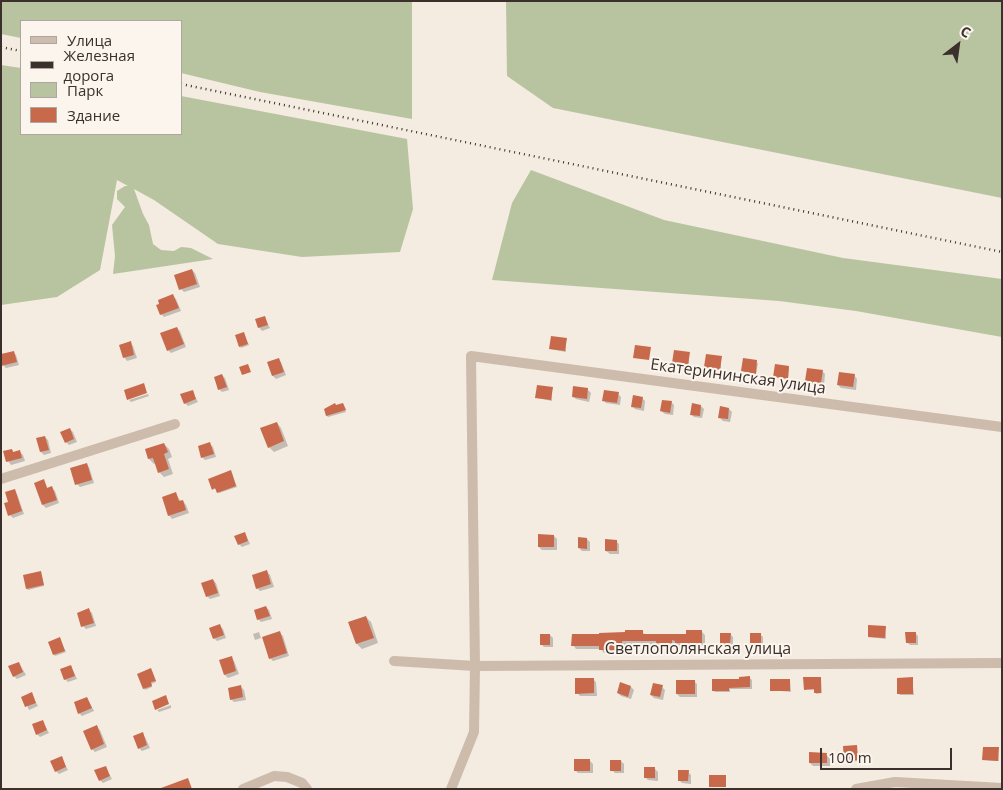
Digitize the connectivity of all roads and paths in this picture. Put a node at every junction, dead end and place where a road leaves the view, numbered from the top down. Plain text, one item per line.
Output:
1 (175, 424) dead end
2 (1002, 427) edge
3 (1, 478) edge
4 (394, 661) dead end
5 (1002, 662) edge
6 (475, 666) junction
7 (1002, 788) edge
8 (243, 789) edge
9 (307, 789) edge
10 (451, 789) edge
11 (856, 789) edge

1 - 3 street
2 - 6 street, Екатерининская улица
4 - 6 street, Светлополянская улица
5 - 6 street, Светлополянская улица
6 - 10 street
7 - 11 street
8 - 9 street

